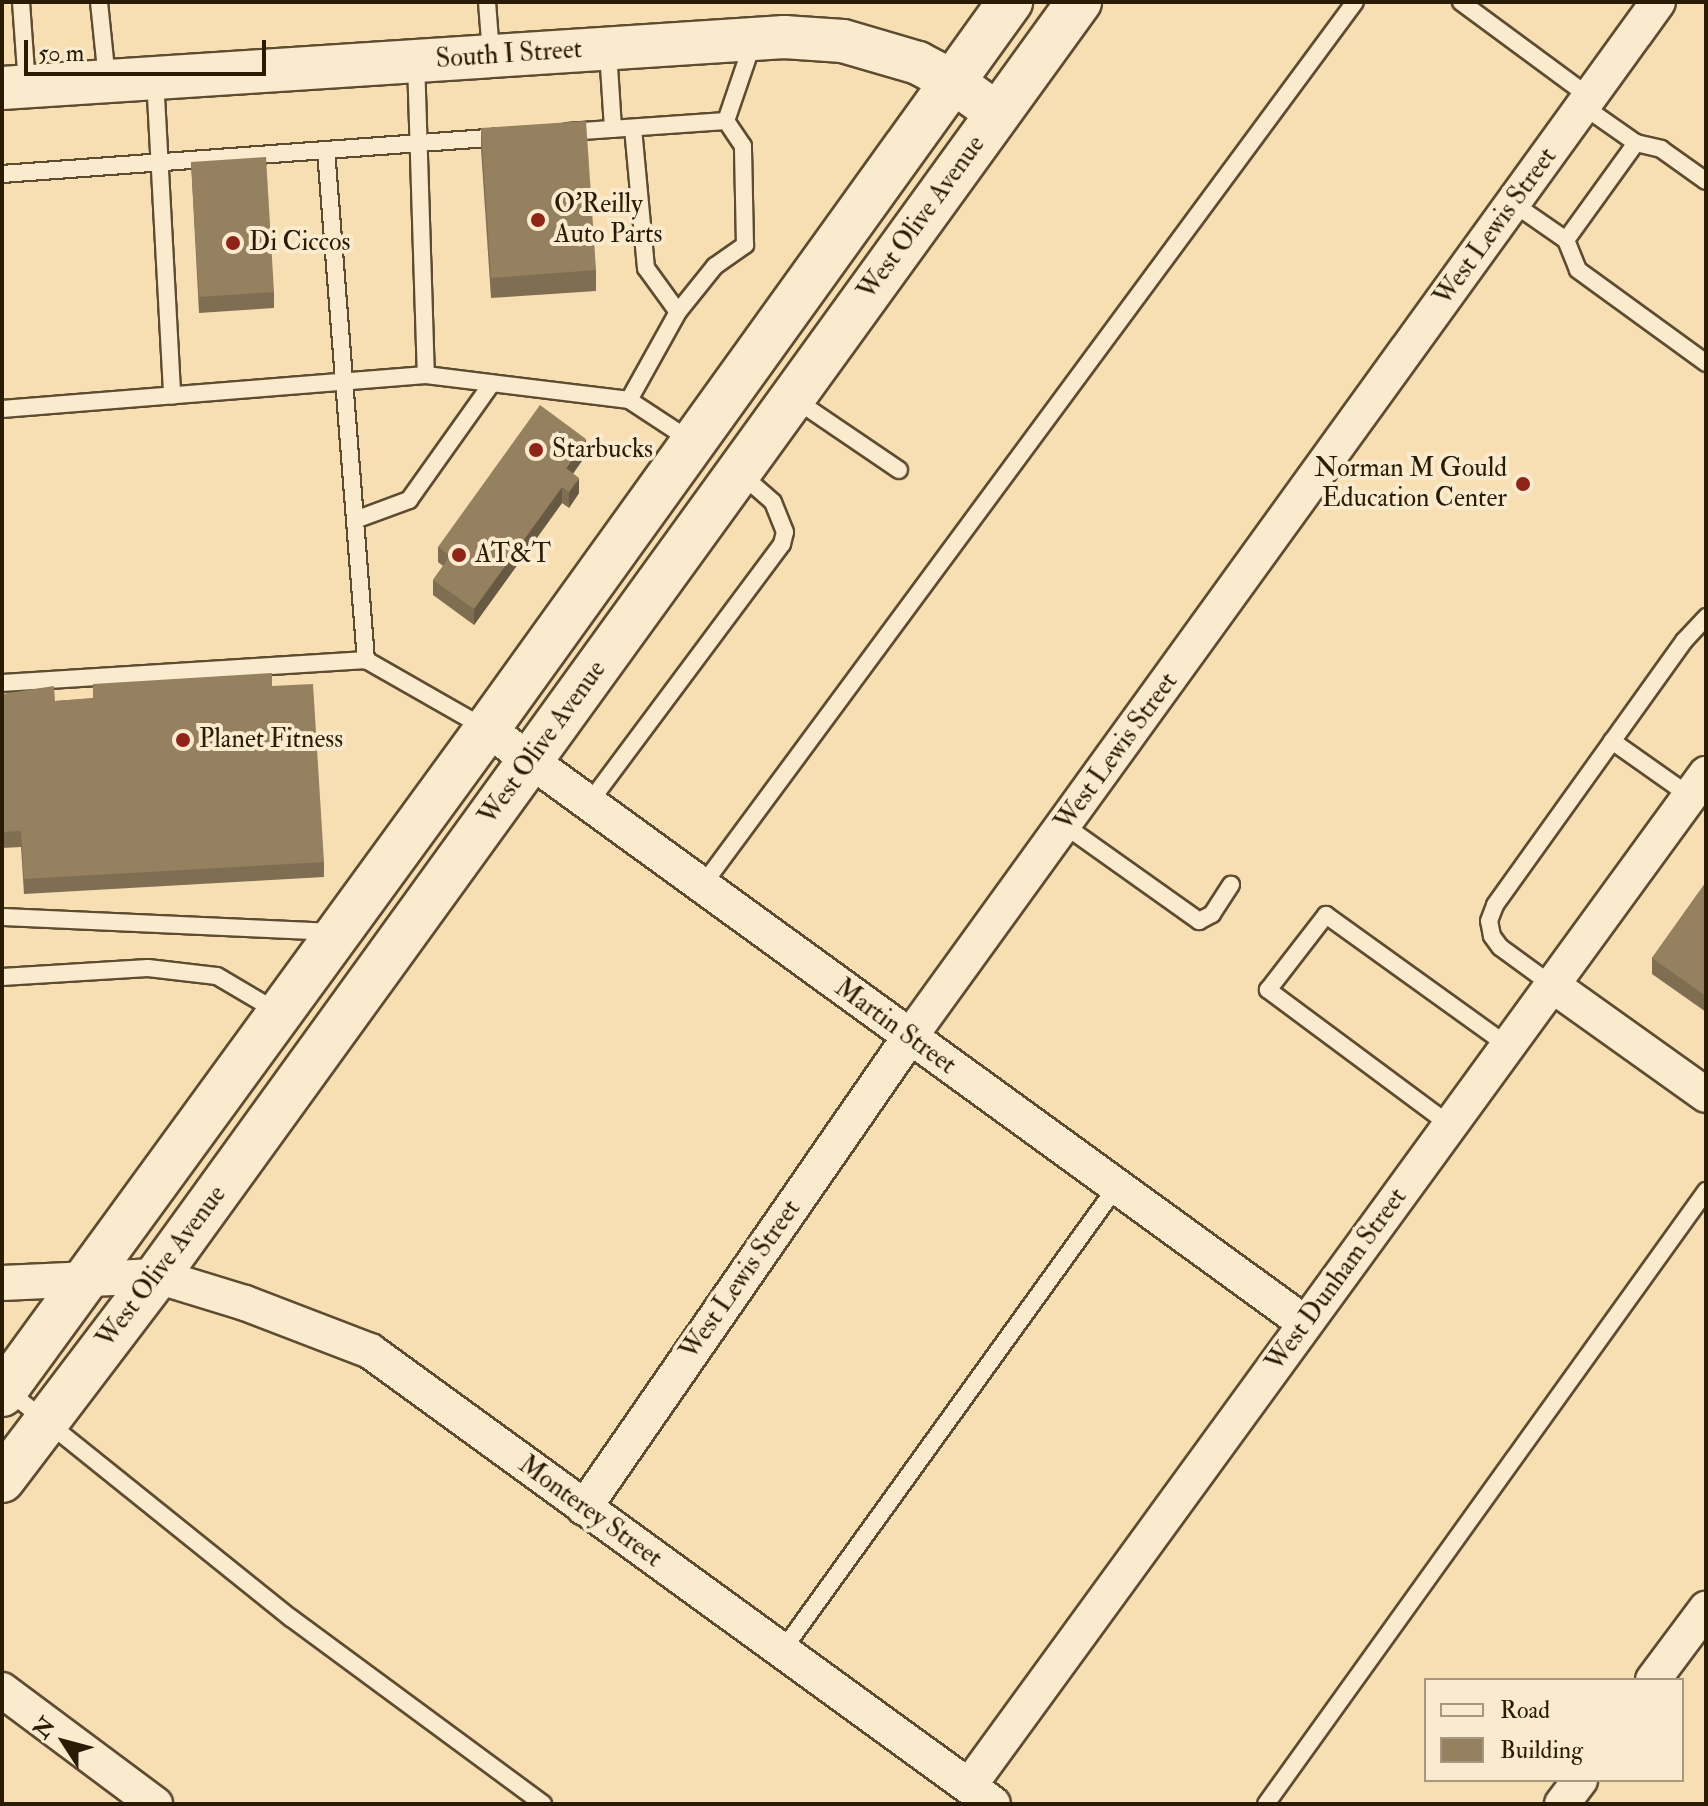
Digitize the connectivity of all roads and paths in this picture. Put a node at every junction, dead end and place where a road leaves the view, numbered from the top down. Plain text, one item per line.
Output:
1 (21, 2) edge
2 (99, 2) edge
3 (487, 2) edge
4 (1010, 2) edge
5 (1079, 2) edge
6 (1355, 2) edge
7 (1461, 2) edge
8 (1658, 2) edge
9 (754, 38) junction
10 (608, 48) junction
11 (491, 56) junction
12 (416, 61) junction
13 (155, 78) junction
14 (107, 81) junction
15 (952, 81) junction
16 (15, 87) edge
17 (1587, 102) junction
18 (998, 114) junction
19 (726, 121) junction
20 (633, 128) junction
21 (613, 129) junction
22 (553, 134) edge
23 (522, 136) edge
24 (416, 143) junction
25 (1636, 143) junction
26 (326, 150) junction
27 (162, 162) junction
28 (2, 174) edge
29 (1706, 181) edge
30 (1514, 204) junction
31 (1566, 240) junction
32 (678, 312) junction
33 (1706, 363) edge
34 (426, 375) junction
35 (343, 382) junction
36 (492, 383) junction
37 (172, 396) junction
38 (792, 397) junction
39 (629, 400) junction
40 (2, 409) edge
41 (693, 442) junction
42 (737, 470) junction
43 (899, 470) dead end
44 (355, 520) junction
45 (1706, 617) edge
46 (366, 660) junction
47 (2, 683) edge
48 (487, 729) junction
49 (1612, 741) junction
50 (531, 761) junction
51 (1698, 785) edge
52 (589, 803) junction
53 (1064, 825) junction
54 (1231, 885) dead end
55 (702, 886) junction
56 (2, 917) edge
57 (339, 933) junction
58 (2, 977) edge
59 (1552, 985) junction
60 (280, 1013) junction
61 (909, 1038) junction
62 (1508, 1046) junction
63 (1706, 1095) edge
64 (1450, 1125) junction
65 (1117, 1186) junction
66 (1706, 1191) edge
67 (157, 1276) junction
68 (84, 1279) junction
69 (2, 1283) edge
70 (1305, 1323) junction
71 (4, 1391) edge
72 (46, 1422) junction
73 (2, 1480) edge
74 (584, 1508) junction
75 (1706, 1609) edge
76 (782, 1651) junction
77 (1654, 1678) edge
78 (2, 1690) edge
79 (1578, 1782) edge
80 (981, 1795) edge
81 (155, 1804) edge
82 (543, 1804) edge
83 (1266, 1804) edge
84 (1562, 1804) edge

1 - 16 lane
2 - 14 lane
3 - 11 lane
4 - 15 main road, West Olive Avenue
5 - 18 main road, West Olive Avenue
6 - 55 lane
7 - 17 lane
8 - 17 street, West Lewis Street
9 - 10 street, South I Street
9 - 15 street, South I Street
9 - 19 lane
10 - 11 street, South I Street
10 - 21 lane
11 - 12 street, South I Street
12 - 13 street, South I Street
12 - 24 lane
13 - 14 street, South I Street
13 - 27 lane
14 - 16 street, South I Street
15 - 18 street, South I Street
15 - 41 main road, West Olive Avenue
17 - 25 lane
17 - 30 street, West Lewis Street
18 - 38 main road, West Olive Avenue
19 - 20 lane
19 - 32 lane
20 - 21 lane
20 - 32 lane
21 - 22 lane
23 - 24 lane
24 - 26 lane
24 - 34 lane
25 - 29 lane
25 - 31 lane
26 - 27 lane
26 - 35 lane
27 - 28 lane
27 - 37 lane
30 - 31 lane
30 - 53 street, West Lewis Street
31 - 33 lane
32 - 39 lane
34 - 35 lane
34 - 36 lane
35 - 37 lane
35 - 44 lane
36 - 39 lane
36 - 44 lane
37 - 40 lane
38 - 42 main road, West Olive Avenue
38 - 43 lane
39 - 41 lane
41 - 48 main road, West Olive Avenue
42 - 50 main road, West Olive Avenue
42 - 52 lane
44 - 46 lane
45 - 49 lane
46 - 47 lane
46 - 48 lane
48 - 50 street, Martin Street
48 - 57 main road, West Olive Avenue
49 - 51 lane
49 - 59 lane
50 - 52 street, Martin Street
50 - 67 main road, West Olive Avenue
51 - 59 street, West Dunham Street
52 - 55 street, Martin Street
53 - 54 lane
53 - 61 street, West Lewis Street
55 - 61 street, Martin Street
56 - 57 lane
57 - 60 main road, West Olive Avenue
58 - 60 lane
59 - 62 street, West Dunham Street
59 - 63 street
60 - 68 main road, West Olive Avenue
61 - 65 street, Martin Street
61 - 74 street, West Lewis Street
62 - 64 street, West Dunham Street
62 - 64 lane
64 - 70 street, West Dunham Street
65 - 70 street, Martin Street
65 - 76 lane
66 - 83 lane
67 - 68 street, Monterey Street
67 - 72 main road, West Olive Avenue
67 - 74 street, Monterey Street
68 - 69 street, Monterey Street
68 - 71 main road, West Olive Avenue
70 - 80 street, West Dunham Street
71 - 72 lane
72 - 73 main road, West Olive Avenue
72 - 82 lane
74 - 76 street, Monterey Street
75 - 77 street
76 - 80 street, Monterey Street
78 - 81 street
79 - 84 street

